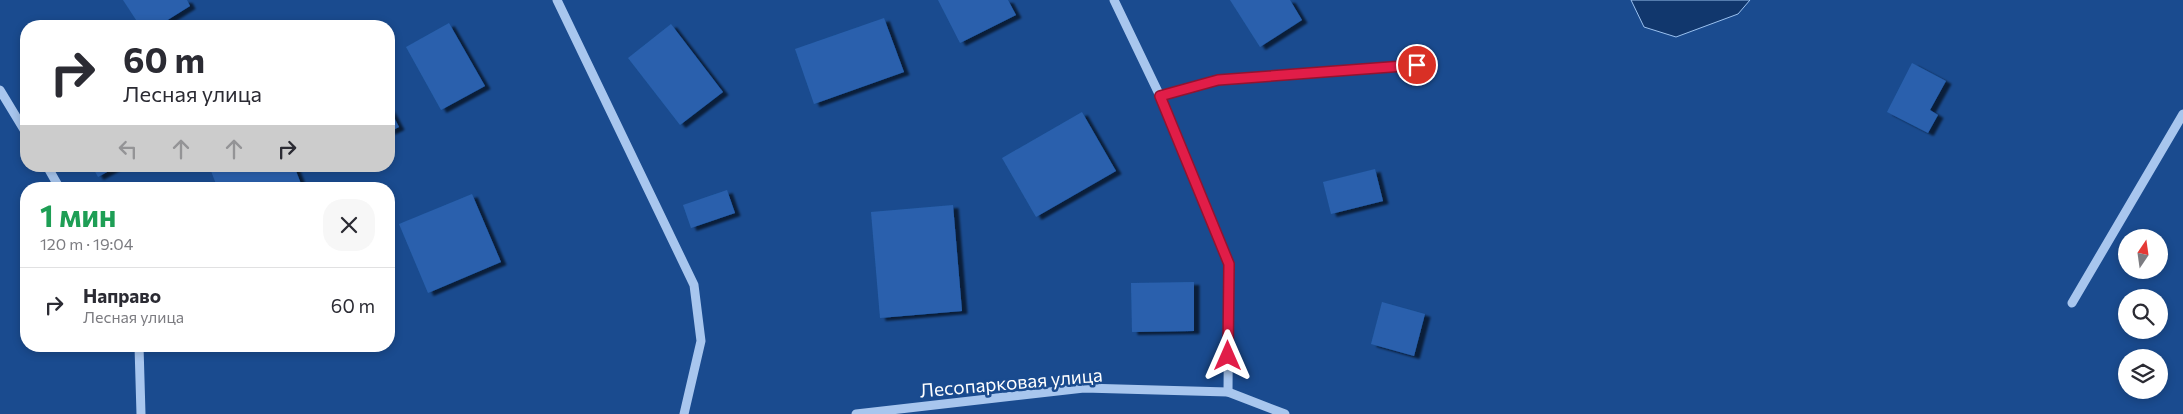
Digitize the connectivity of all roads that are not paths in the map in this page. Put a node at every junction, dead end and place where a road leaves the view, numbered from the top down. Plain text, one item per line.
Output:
1 (557, 0) edge
2 (1114, 0) edge
3 (1417, 65) dead end
4 (0, 90) edge
5 (1160, 96) junction
6 (3, 102) edge
7 (2183, 114) edge
8 (20, 125) edge
9 (2072, 303) dead end
10 (139, 352) edge
11 (1228, 392) junction
12 (141, 414) edge
13 (684, 414) edge
14 (856, 414) edge
15 (1285, 414) edge

1 - 13 street
2 - 5 street
3 - 5 street
4 - 6 street
5 - 11 street
6 - 8 street
7 - 9 street
10 - 12 street
11 - 14 street, Лесопарковая улица
11 - 15 street, Лесопарковая улица

